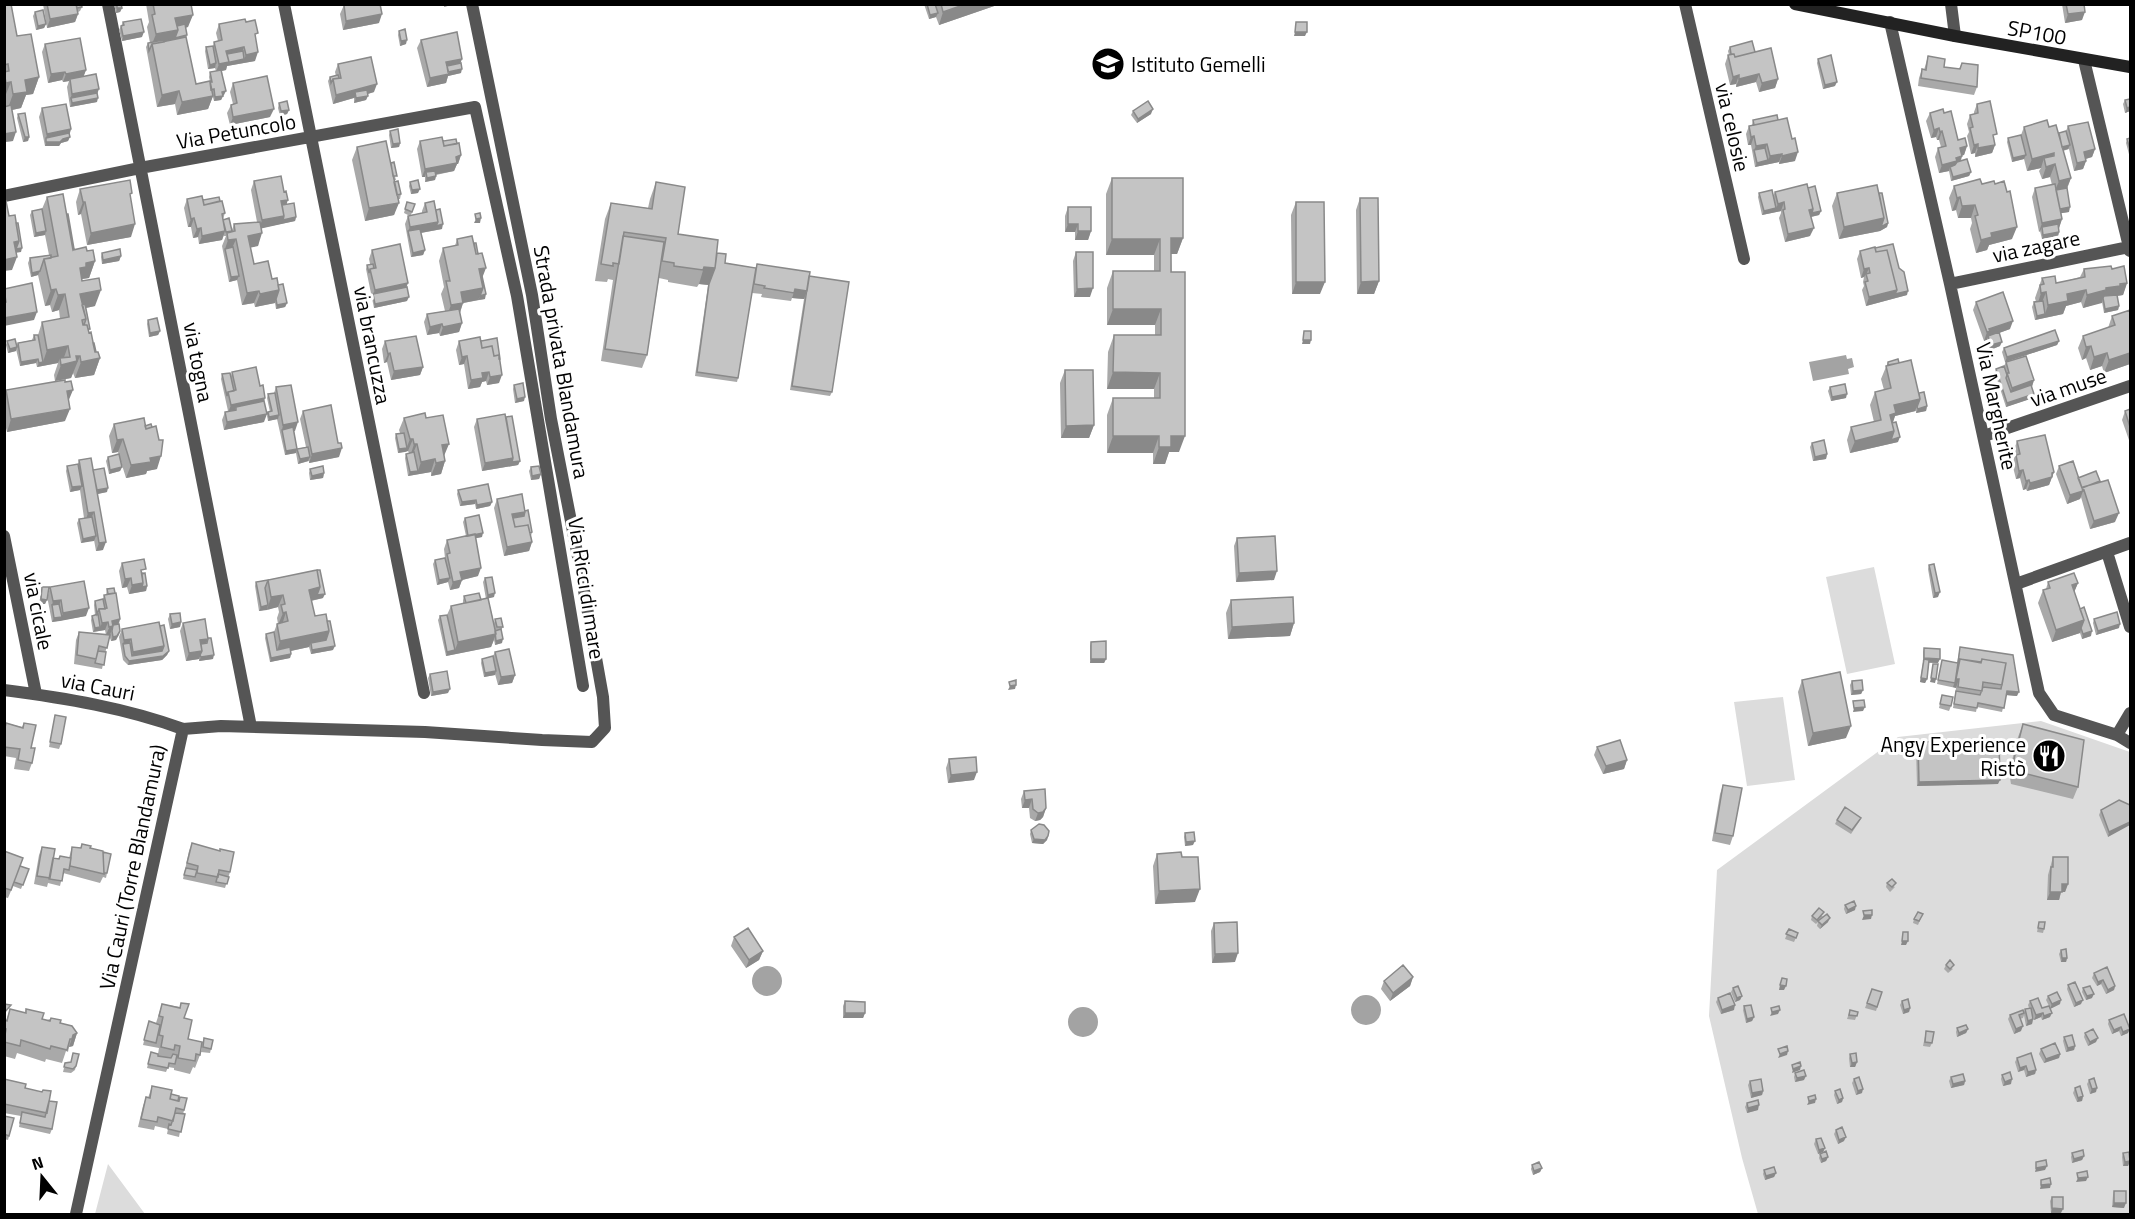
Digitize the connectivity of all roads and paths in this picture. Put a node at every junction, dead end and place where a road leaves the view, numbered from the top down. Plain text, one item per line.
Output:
1 (108, 4) edge
2 (284, 4) edge
3 (472, 4) edge
4 (1685, 4) edge
5 (1795, 4) edge
6 (1952, 4) edge
7 (1890, 22) junction
8 (1955, 36) junction
9 (2084, 60) junction
10 (2130, 67) edge
11 (475, 107) joint
12 (311, 138) junction
13 (140, 168) junction
14 (4, 196) edge
15 (2130, 249) edge
16 (1744, 259) dead end
17 (1950, 284) junction
18 (532, 295) junction
19 (517, 296) junction
20 (2130, 386) edge
21 (545, 420) junction
22 (1984, 436) junction
23 (4, 536) edge
24 (2130, 543) edge
25 (2107, 552) junction
26 (2016, 584) junction
27 (2130, 627) edge
28 (583, 686) dead end
29 (4, 690) edge
30 (424, 693) dead end
31 (36, 694) junction
32 (2130, 713) edge
33 (251, 727) junction
34 (605, 728) joint
35 (183, 729) junction
36 (2117, 735) junction
37 (2130, 743) edge
38 (76, 1215) edge

1 - 13 street, via togna
2 - 12 street, via brancuzza
3 - 18 street, Strada privata Blandamura
4 - 16 street, via celosie
5 - 7 main road, SP100 / SP100
6 - 8 street
7 - 8 main road, SP100 / SP100
7 - 17 street, Via Margherite
8 - 9 main road, SP100 / SP100
9 - 10 main road, SP100 / SP100
9 - 15 street
11 - 12 street, Via Petuncolo
11 - 19 street, Via Ricci di mare
12 - 13 street, Via Petuncolo
12 - 30 street, via brancuzza
13 - 14 street, Via Petuncolo
13 - 33 street, via togna
15 - 17 street, via zagare
17 - 22 street, Via Margherite
18 - 19 street
18 - 21 street, Strada privata Blandamura
19 - 21 street, Via Ricci di mare
20 - 22 street, via muse
21 - 28 street, Via Ricci di mare
21 - 34 street, Strada privata Blandamura
22 - 26 street, Via Margherite
23 - 31 street, via cicale
24 - 25 street
25 - 26 street
25 - 27 street
26 - 36 street, Via Margherite
29 - 31 street, via Cauri
31 - 35 street, via Cauri
32 - 36 street
33 - 34 street, Via Cauri (Torre Blandamura)
33 - 35 street, Via Cauri (Torre Blandamura)
35 - 38 street, Via Cauri (Torre Blandamura)
36 - 37 street, Via Margherite

